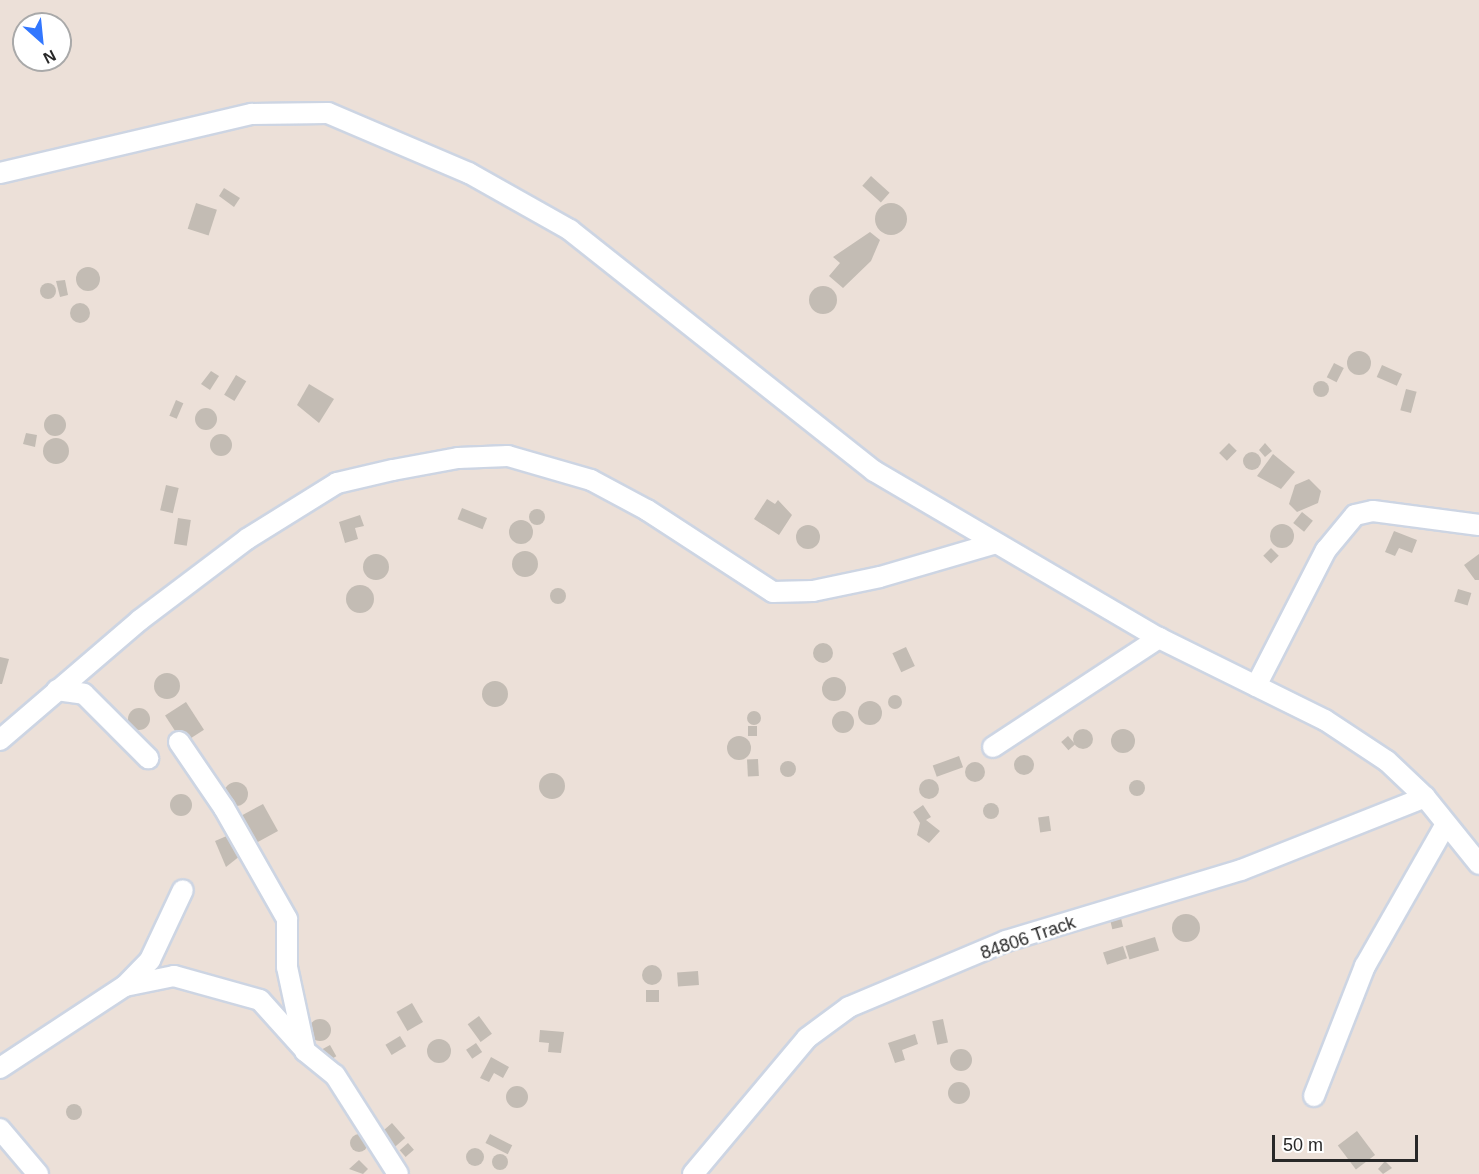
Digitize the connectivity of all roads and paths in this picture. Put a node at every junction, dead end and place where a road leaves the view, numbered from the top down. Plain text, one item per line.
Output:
1 (0, 173) edge
2 (1479, 525) edge
3 (993, 544) junction
4 (1159, 638) junction
5 (1256, 686) junction
6 (57, 690) junction
7 (0, 740) edge
8 (178, 742) dead end
9 (993, 747) dead end
10 (148, 758) dead end
11 (1425, 797) junction
12 (1445, 826) junction
13 (1479, 864) edge
14 (183, 890) dead end
15 (125, 986) junction
16 (305, 1051) junction
17 (0, 1068) edge
18 (1314, 1096) dead end
19 (0, 1129) edge
20 (38, 1174) edge
21 (398, 1174) edge
22 (693, 1174) edge

1 - 3 street
2 - 5 street
3 - 4 street
3 - 6 street
4 - 5 street
4 - 9 street
5 - 11 street
6 - 7 street
6 - 10 street
8 - 16 street
11 - 12 street
11 - 22 street, 84806 Track
12 - 13 street
12 - 18 street
14 - 15 street
15 - 16 street
15 - 17 street
16 - 21 street
19 - 20 street

